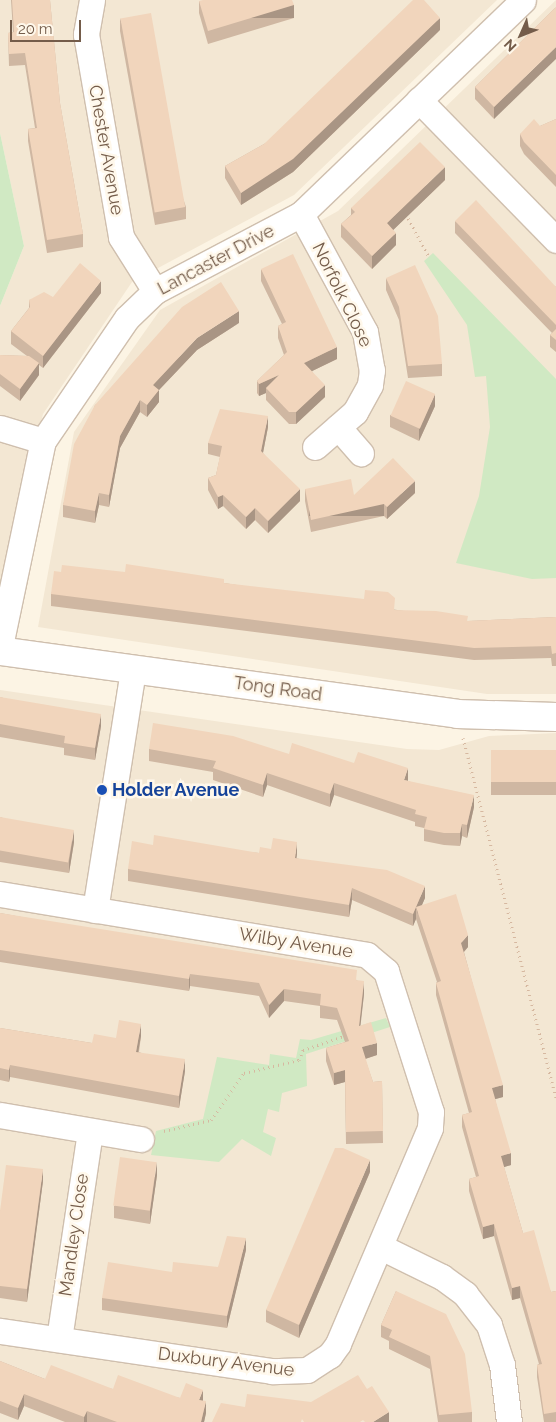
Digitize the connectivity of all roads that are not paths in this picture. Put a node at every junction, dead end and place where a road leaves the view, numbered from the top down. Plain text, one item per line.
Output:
1 (523, 0) edge
2 (96, 1) edge
3 (419, 100) junction
4 (301, 214) junction
5 (556, 240) edge
6 (155, 291) junction
7 (0, 428) edge
8 (338, 428) junction
9 (43, 441) junction
10 (315, 447) dead end
11 (361, 453) dead end
12 (0, 646) edge
13 (0, 651) edge
14 (133, 669) junction
15 (556, 717) edge
16 (0, 894) edge
17 (95, 910) junction
18 (0, 1115) edge
19 (90, 1130) junction
20 (141, 1139) road end
21 (381, 1247) junction
22 (0, 1331) edge
23 (59, 1339) junction
24 (509, 1422) edge

1 - 3 street, Lancaster Drive
2 - 6 street, Chester Avenue
3 - 4 street, Lancaster Drive
3 - 5 street
4 - 6 street, Lancaster Drive
4 - 8 street, Norfolk Close
6 - 9 street, Lancaster Drive
7 - 9 street
8 - 10 street, Norfolk Close
8 - 11 street
9 - 12 street, Lancaster Drive
13 - 14 street, Tong Road
14 - 15 street, Tong Road
14 - 17 street
16 - 17 street, Wilby Avenue
17 - 21 street, Wilby Avenue
18 - 19 street
19 - 20 street
19 - 23 street, Mandley Close
21 - 23 street, Duxbury Avenue
21 - 24 street
22 - 23 street, Duxbury Avenue

